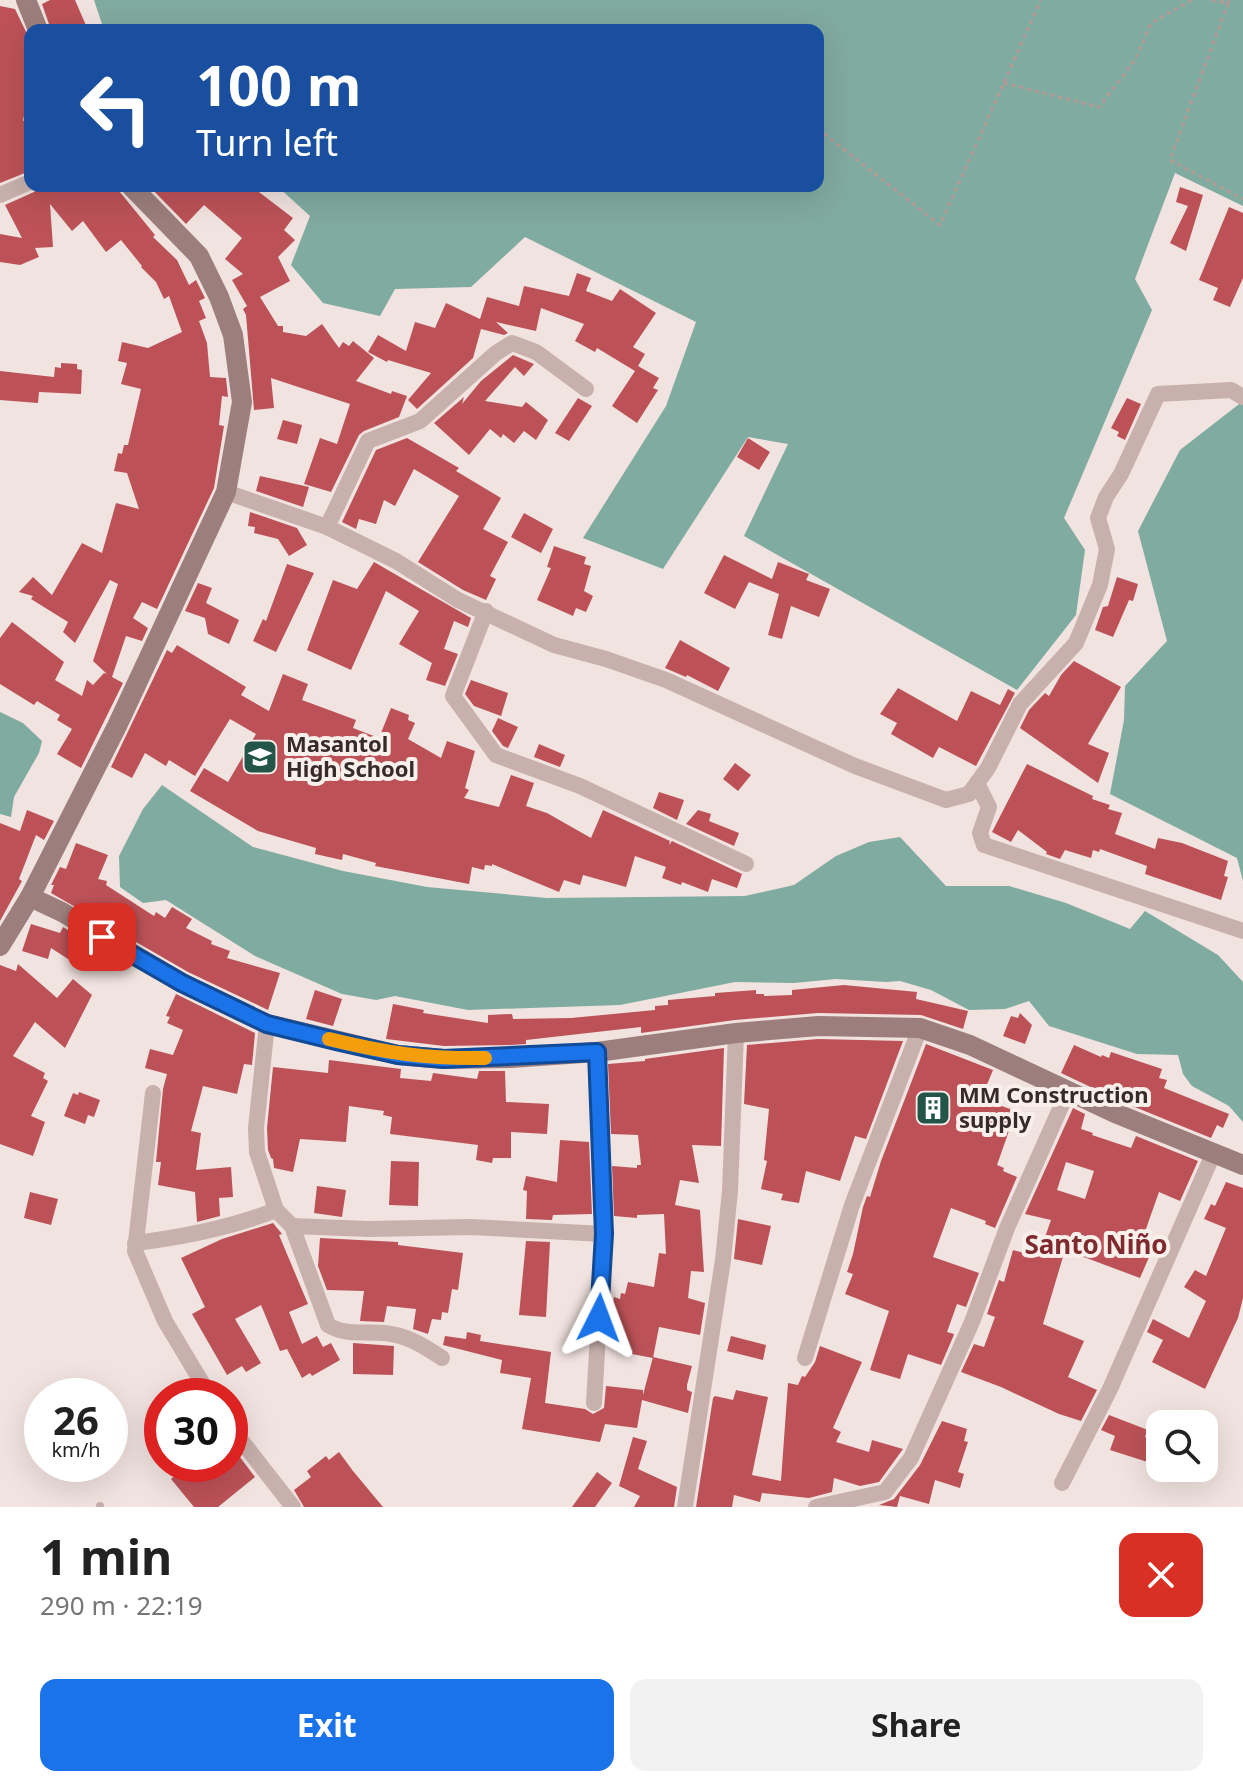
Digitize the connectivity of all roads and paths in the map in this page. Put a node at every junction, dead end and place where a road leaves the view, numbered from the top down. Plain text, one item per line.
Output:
1 (26, 0) edge
2 (1041, 0) edge
3 (1192, 0) edge
4 (1212, 0) edge
5 (1228, 1) edge
6 (36, 24) edge
7 (1004, 83) junction
8 (824, 134) edge
9 (24, 185) edge
10 (137, 192) edge
11 (0, 195) edge
12 (1243, 199) edge
13 (586, 389) dead end
14 (1243, 397) edge
15 (226, 492) junction
16 (327, 527) junction
17 (486, 611) junction
18 (977, 783) junction
19 (746, 864) dead end
20 (30, 897) junction
21 (1243, 931) edge
22 (0, 946) edge
23 (267, 1024) junction
24 (920, 1028) junction
25 (736, 1033) junction
26 (597, 1052) junction
27 (1068, 1091) junction
28 (153, 1093) dead end
29 (1214, 1152) junction
30 (1243, 1165) edge
31 (276, 1210) junction
32 (292, 1226) junction
33 (604, 1234) junction
34 (135, 1243) junction
35 (442, 1358) dead end
36 (805, 1358) dead end
37 (199, 1378) edge
38 (594, 1403) dead end
39 (248, 1449) edge
40 (1062, 1483) dead end
41 (293, 1507) edge
42 (685, 1507) edge
43 (816, 1507) edge

1 - 6 main road
2 - 7 path
3 - 7 path
4 - 5 path
5 - 12 path
7 - 8 path
9 - 11 street
10 - 15 main road
13 - 16 street
14 - 18 street
15 - 16 street
15 - 20 main road
16 - 17 street
17 - 18 street
17 - 19 street
18 - 21 street
20 - 22 main road
20 - 23 main road
23 - 26 main road
23 - 31 street
24 - 25 main road
24 - 27 main road
24 - 36 street
25 - 26 main road
25 - 42 street
26 - 33 street
27 - 29 main road
27 - 43 street
28 - 34 street
29 - 30 main road
29 - 40 street
31 - 32 street
31 - 34 street
32 - 33 street
32 - 35 street
33 - 38 street
34 - 37 street
39 - 41 street

